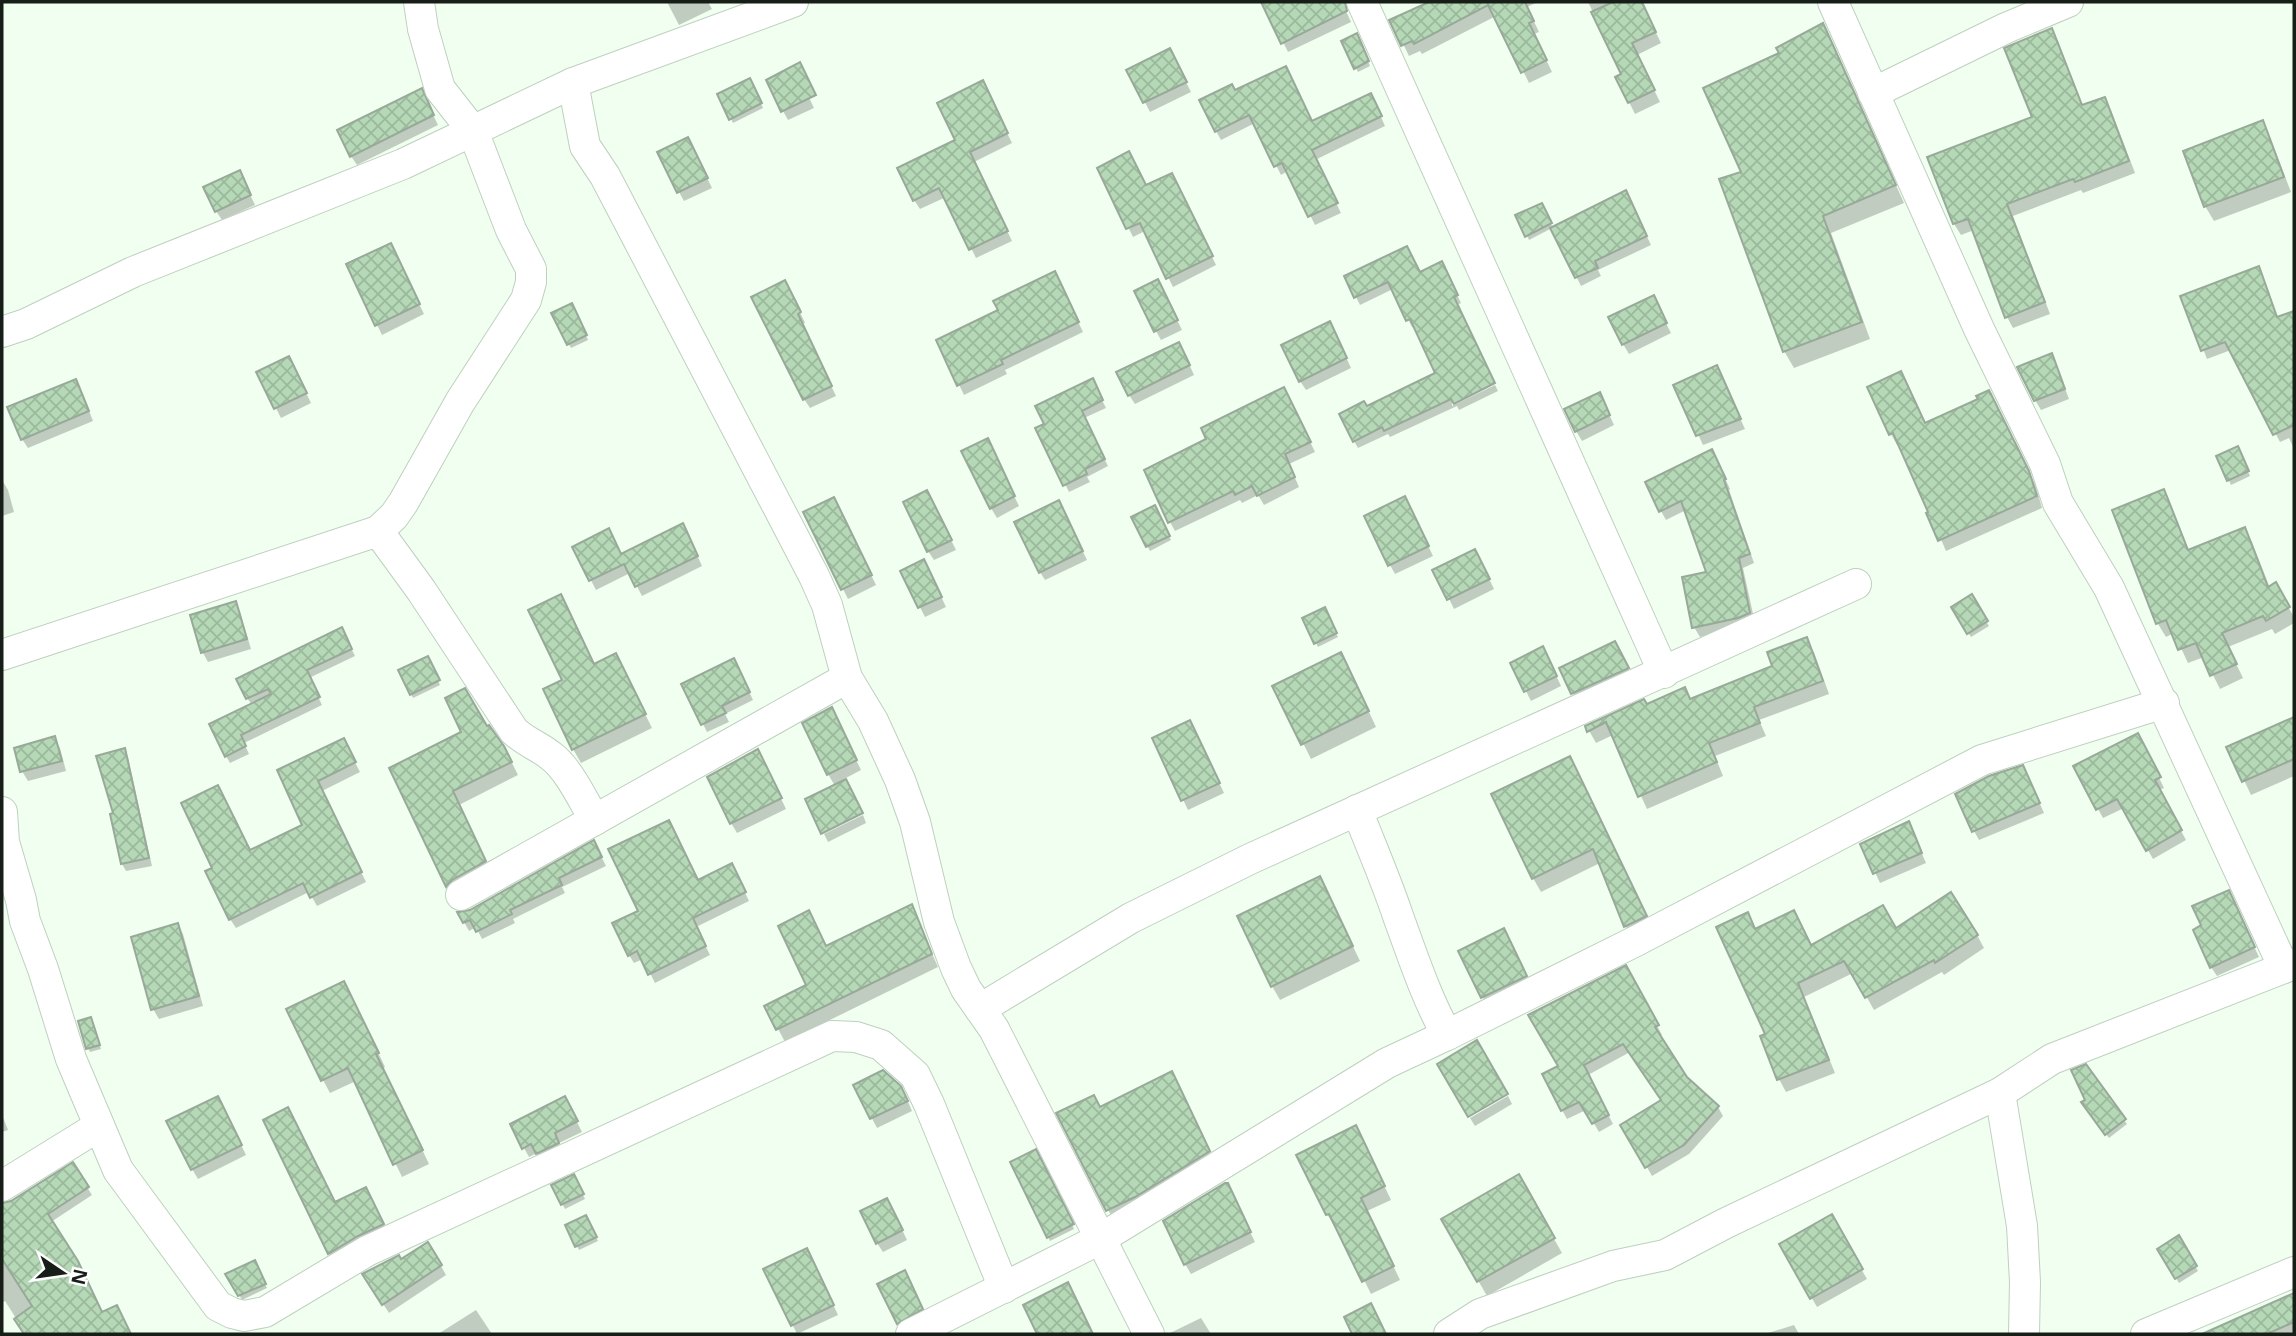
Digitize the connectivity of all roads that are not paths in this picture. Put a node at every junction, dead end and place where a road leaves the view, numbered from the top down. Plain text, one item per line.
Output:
1 (419, 2) edge
2 (793, 2) edge
3 (1362, 2) edge
4 (1832, 2) edge
5 (2068, 2) edge
6 (573, 83) junction
7 (1873, 93) junction
8 (473, 131) junction
9 (2, 331) edge
10 (378, 531) junction
11 (1856, 584) dead end
12 (2, 655) edge
13 (1664, 673) junction
14 (847, 678) junction
15 (2164, 703) junction
16 (1357, 810) junction
17 (2, 812) edge
18 (595, 820) junction
19 (461, 895) dead end
20 (13, 925) edge
21 (2289, 966) edge
22 (980, 1009) junction
23 (1447, 1035) junction
24 (2000, 1093) junction
25 (99, 1126) junction
26 (2, 1186) edge
27 (1100, 1239) junction
28 (2294, 1272) edge
29 (1004, 1288) junction
30 (223, 1324) edge
31 (911, 1334) edge
32 (1149, 1334) edge
33 (1449, 1334) edge
34 (2024, 1334) edge
35 (2146, 1334) edge

1 - 8 street
2 - 6 street
3 - 13 street
4 - 7 street
5 - 7 street
6 - 8 street
6 - 14 street
7 - 15 street
8 - 9 street
8 - 10 street
10 - 12 street
10 - 18 street
11 - 13 street
13 - 16 street
14 - 18 street
14 - 22 street
15 - 21 street
15 - 23 street
16 - 22 street
16 - 23 street
17 - 20 street
18 - 19 street
20 - 25 street
21 - 24 street
22 - 27 street
23 - 27 street
24 - 33 street
24 - 34 street
25 - 26 street
25 - 30 street
27 - 29 street
27 - 32 street
28 - 35 street
29 - 30 street
29 - 31 street

